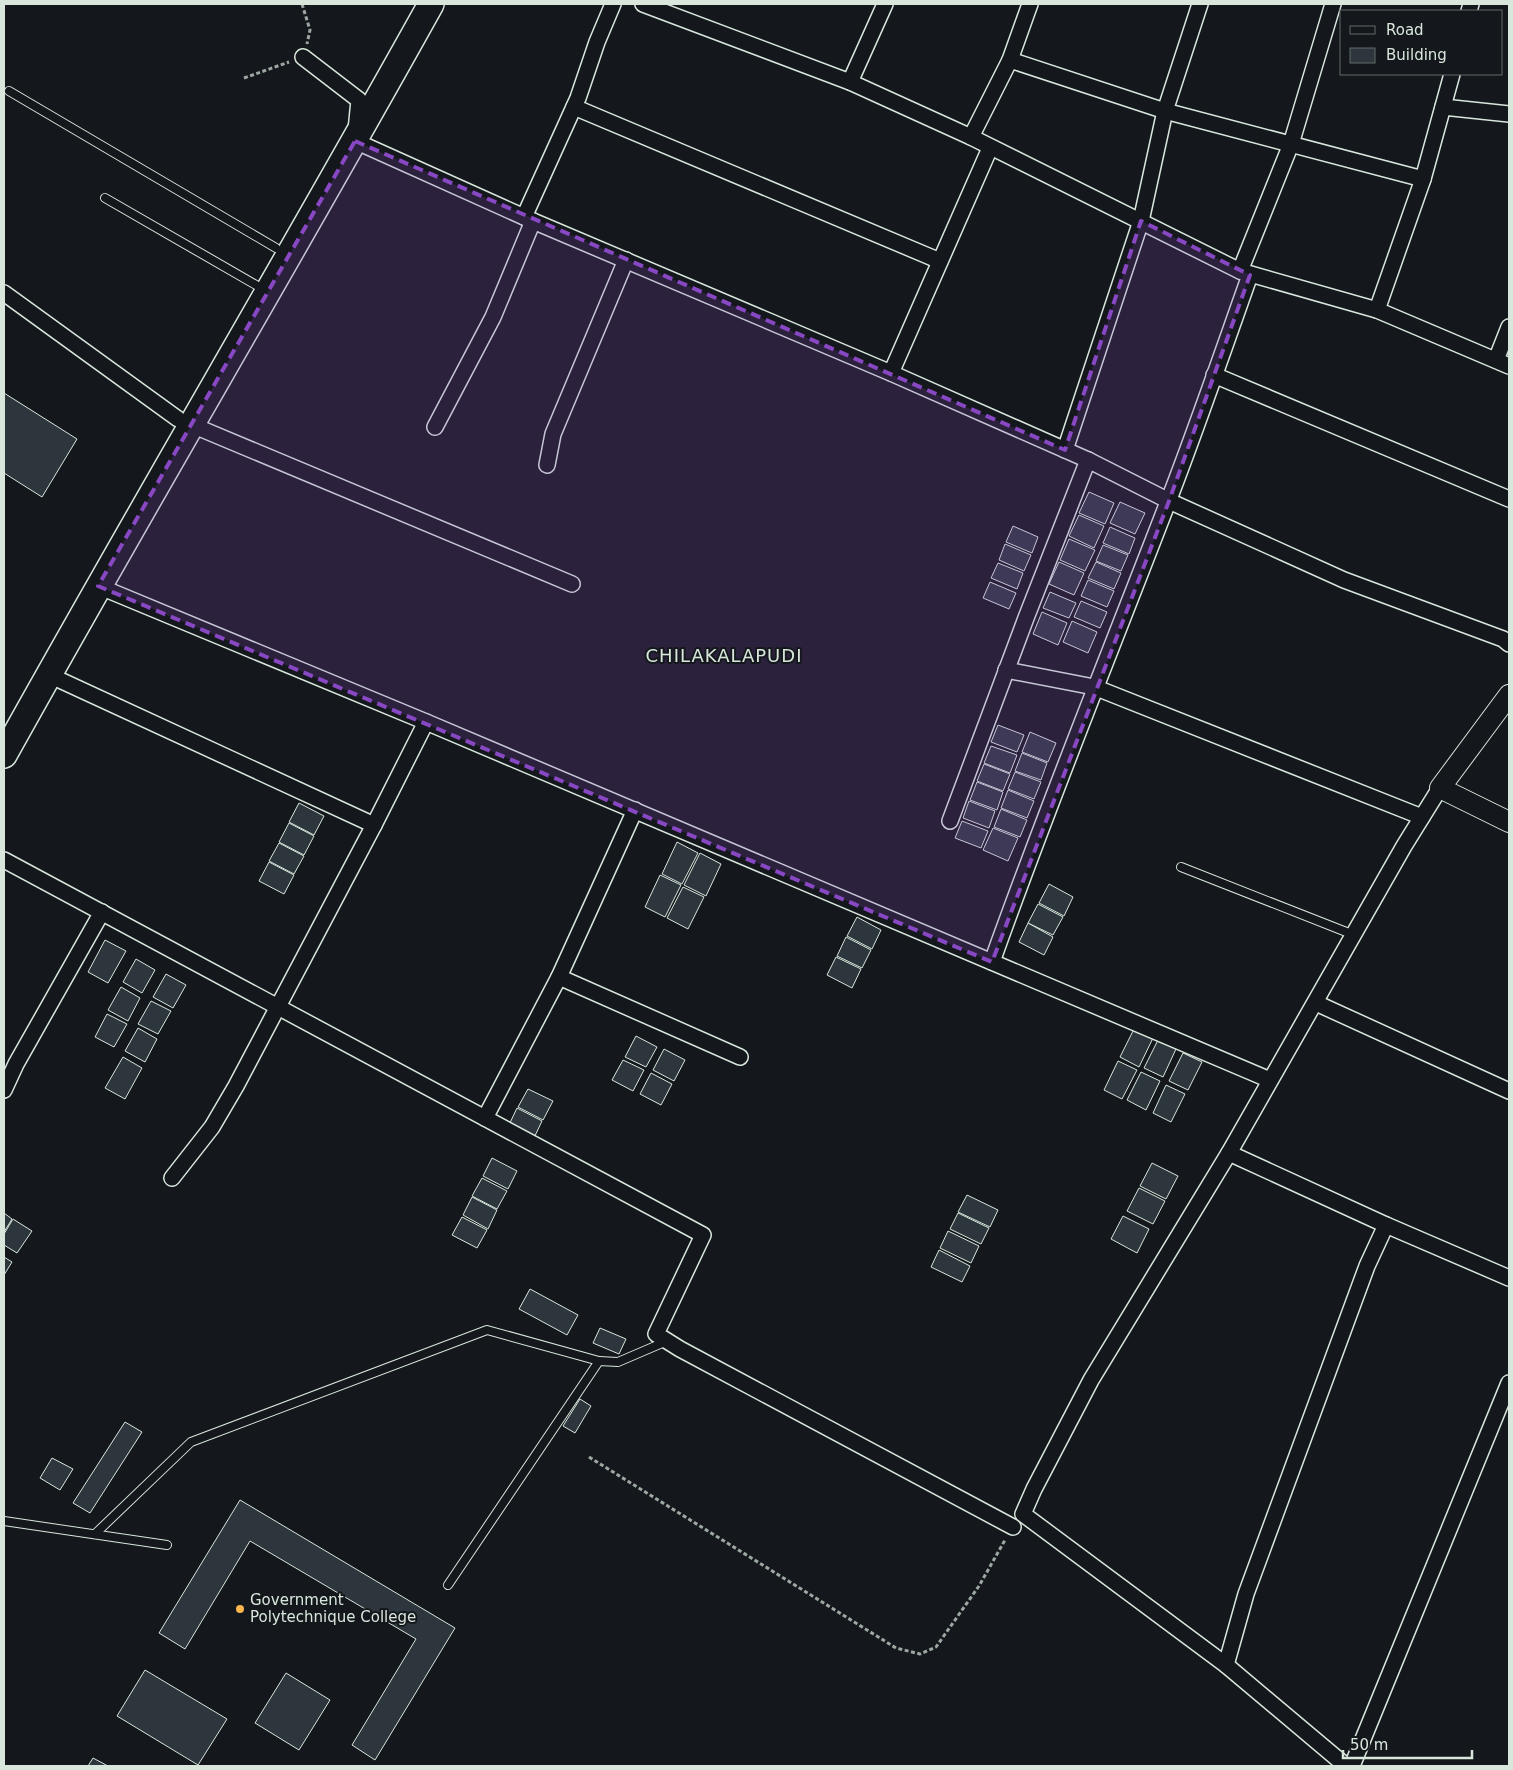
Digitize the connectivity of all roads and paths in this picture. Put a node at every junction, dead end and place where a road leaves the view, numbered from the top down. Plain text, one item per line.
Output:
1 (302, 4) edge
2 (412, 4) edge
3 (431, 4) edge
4 (613, 4) edge
5 (643, 4) edge
6 (885, 4) edge
7 (1030, 4) edge
8 (1200, 4) edge
9 (1332, 4) edge
10 (303, 57) junction
11 (1010, 60) junction
12 (1452, 75) edge
13 (244, 78) dead end
14 (850, 82) junction
15 (10, 91) dead end
16 (359, 100) junction
17 (574, 107) junction
18 (1443, 107) junction
19 (1165, 111) junction
20 (1509, 114) edge
21 (971, 138) junction
22 (354, 141) junction
23 (1291, 144) junction
24 (990, 148) junction
25 (1423, 179) junction
26 (105, 198) dead end
27 (528, 219) junction
28 (1141, 221) junction
29 (276, 248) junction
30 (626, 260) junction
31 (940, 261) junction
32 (1245, 273) junction
33 (256, 284) junction
34 (4, 294) edge
35 (1377, 310) junction
36 (1509, 327) edge
37 (1503, 363) edge
38 (890, 373) junction
39 (1214, 375) junction
40 (185, 422) junction
41 (435, 427) dead end
42 (1065, 450) junction
43 (1088, 460) junction
44 (547, 465) dead end
45 (1509, 499) edge
46 (1169, 501) junction
47 (572, 584) dead end
48 (98, 586) junction
49 (1509, 644) edge
50 (1006, 670) junction
51 (48, 675) junction
52 (1094, 687) junction
53 (1509, 694) edge
54 (4, 722) edge
55 (426, 722) junction
56 (4, 755) edge
57 (1440, 788) junction
58 (635, 810) junction
59 (1422, 817) junction
60 (950, 821) dead end
61 (1509, 822) edge
62 (374, 825) junction
63 (4, 860) edge
64 (1181, 867) dead end
65 (102, 912) junction
66 (1354, 935) junction
67 (992, 962) junction
68 (559, 977) junction
69 (1316, 1003) junction
70 (279, 1007) junction
71 (740, 1058) dead end
72 (1270, 1080) junction
73 (5, 1081) edge
74 (1509, 1091) edge
75 (485, 1118) junction
76 (1229, 1153) junction
77 (172, 1178) dead end
78 (1386, 1225) junction
79 (1509, 1278) edge
80 (666, 1341) junction
81 (599, 1361) junction
82 (1509, 1382) edge
83 (589, 1457) dead end
84 (4, 1521) edge
85 (1013, 1527) joint
86 (95, 1534) junction
87 (167, 1544) dead end
88 (448, 1585) dead end
89 (1226, 1666) junction
90 (1346, 1766) edge
91 (1352, 1766) edge

1 - 10 path
2 - 16 main road
3 - 22 main road
4 - 17 street
5 - 14 street
6 - 14 street
7 - 11 street
8 - 19 street
9 - 23 street
10 - 13 path
10 - 16 street
11 - 19 street
11 - 21 street
12 - 18 street
14 - 21 street
15 - 29 lane
16 - 22 street
16 - 29 main road
17 - 27 street
17 - 31 street
18 - 20 street
18 - 25 street
19 - 23 street
19 - 28 street
21 - 24 street
22 - 27 street
22 - 40 main road
23 - 25 street
23 - 32 street
24 - 28 street
24 - 31 street
25 - 35 street
26 - 33 lane
27 - 30 street
27 - 41 street
28 - 32 street
28 - 42 street
29 - 33 main road
30 - 38 street
30 - 44 street
31 - 38 street
32 - 35 street
32 - 39 street
33 - 40 main road
34 - 40 street
35 - 37 street
36 - 37 street
38 - 42 street
39 - 45 street
39 - 46 street
40 - 47 street
40 - 48 main road
40 - 54 main road
42 - 43 street
43 - 46 street
43 - 50 street
46 - 49 street
46 - 52 street
48 - 51 main road
48 - 55 street
50 - 52 street
50 - 60 street
51 - 56 main road
51 - 62 street
52 - 59 street
52 - 67 street
53 - 57 street
55 - 58 street
55 - 62 street
57 - 59 street
57 - 61 street
58 - 67 street
58 - 68 street
59 - 66 street
62 - 70 street
63 - 65 street
64 - 66 lane
65 - 70 street
65 - 73 street
66 - 69 street
67 - 72 street
68 - 71 street
68 - 75 street
69 - 72 street
69 - 74 street
70 - 75 street
70 - 77 street
72 - 76 street
75 - 80 street
76 - 78 street
76 - 89 street
78 - 79 street
78 - 89 street
80 - 81 lane
80 - 85 street
81 - 86 lane
81 - 88 lane
82 - 91 street
83 - 85 path
84 - 86 lane
86 - 87 lane
89 - 90 street

